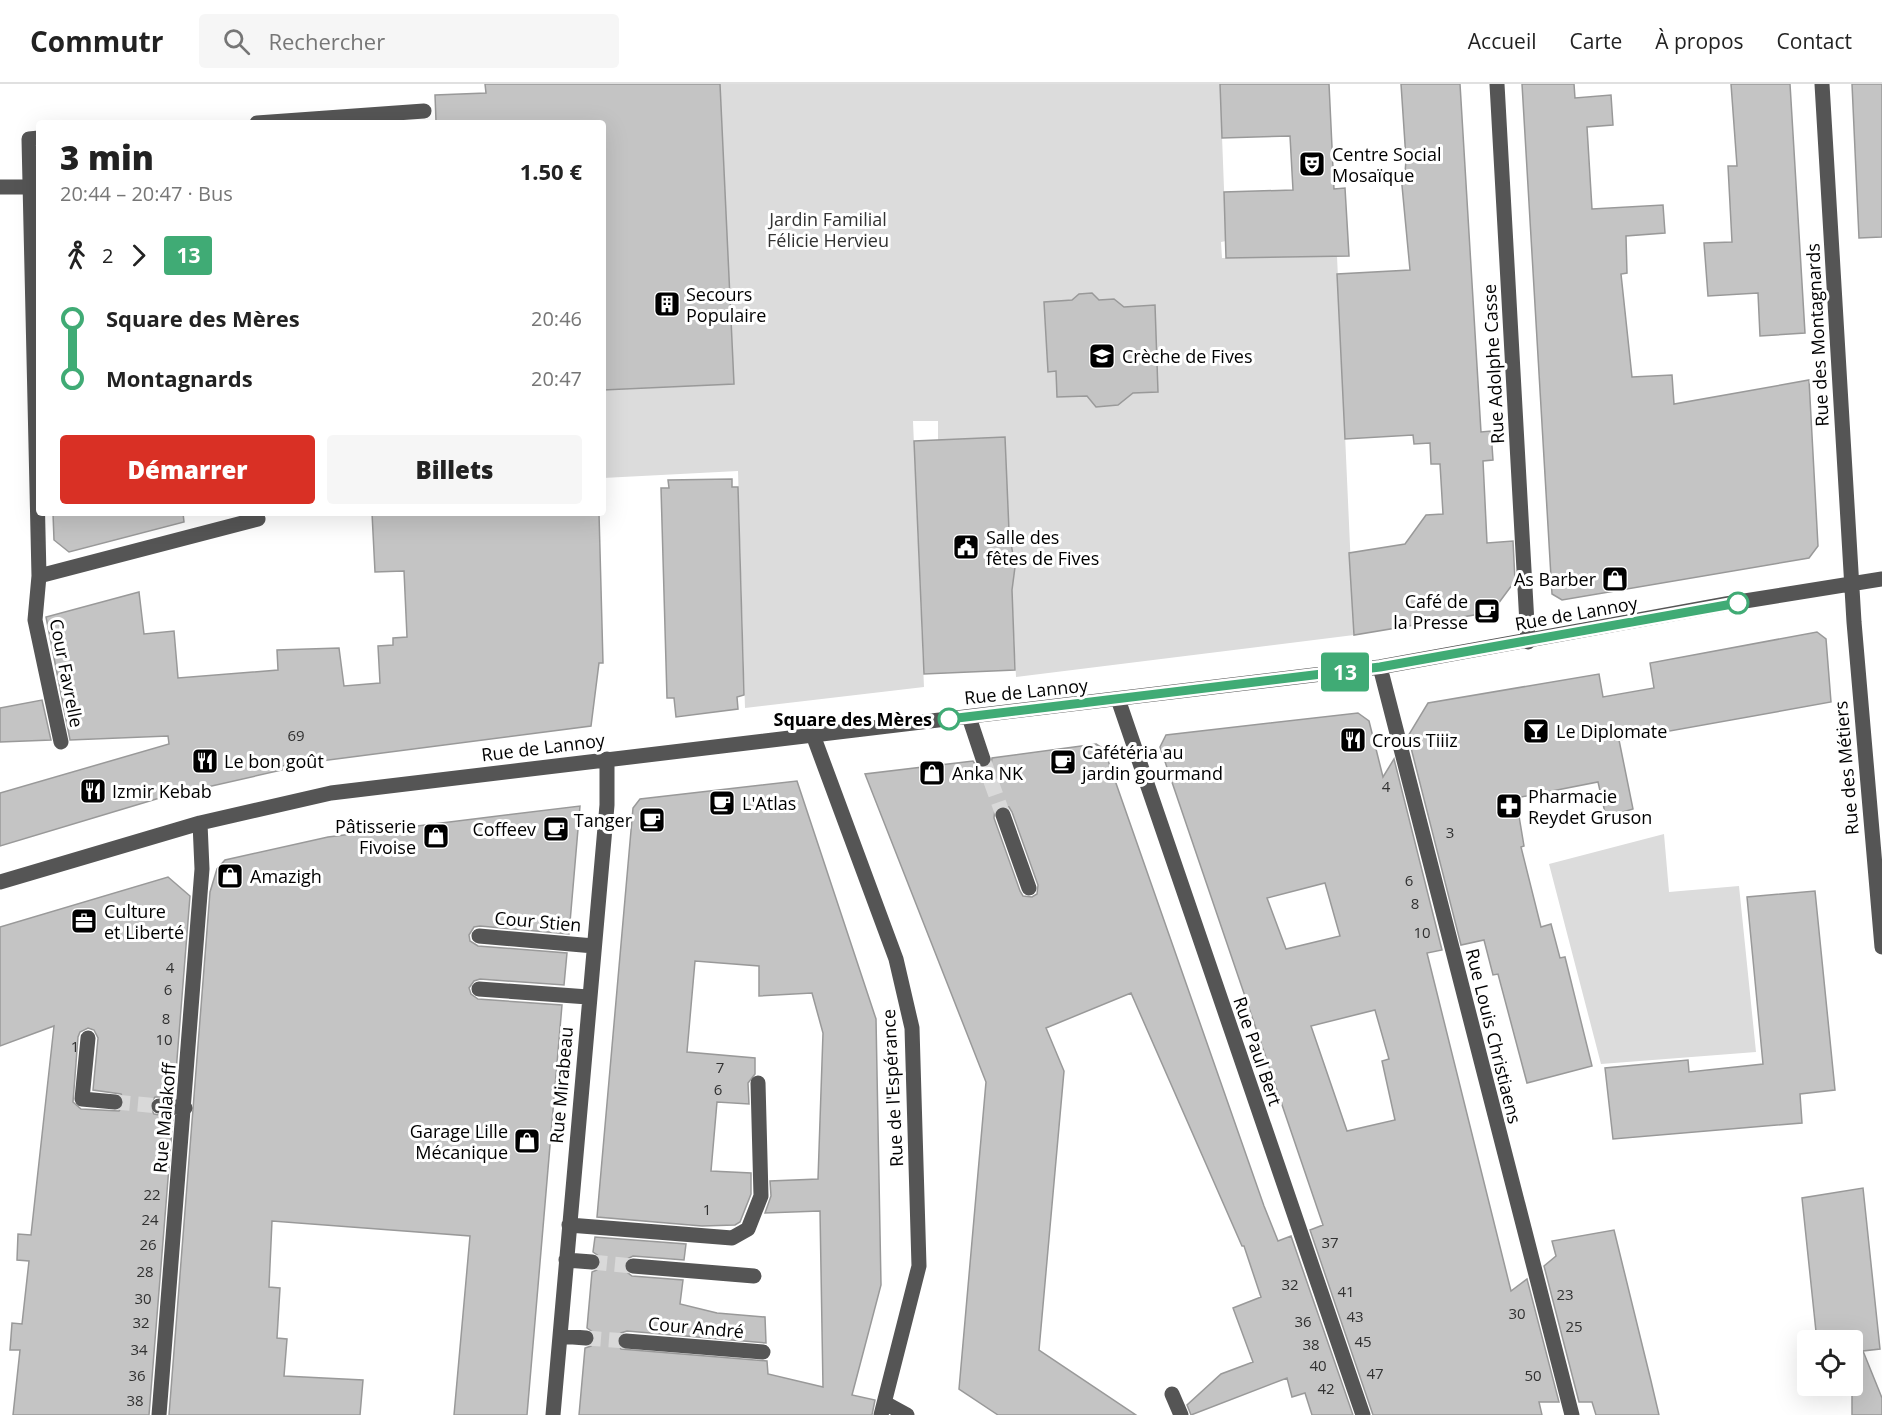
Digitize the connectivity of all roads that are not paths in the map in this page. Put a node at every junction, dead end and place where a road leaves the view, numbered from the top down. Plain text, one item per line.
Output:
1 (1497, 84) edge
2 (1822, 84) edge
3 (424, 111) dead end
4 (299, 120) edge
5 (36, 138) edge
6 (0, 187) edge
7 (30, 187) junction
8 (36, 446) edge
9 (38, 516) edge
10 (258, 519) dead end
11 (39, 576) junction
12 (1882, 579) edge
13 (1851, 584) junction
14 (1528, 642) junction
15 (1380, 667) junction
16 (1118, 699) junction
17 (969, 717) junction
18 (813, 735) junction
19 (61, 742) dead end
20 (608, 759) junction
21 (983, 759) tunnel mouth
22 (1003, 815) tunnel mouth
23 (200, 823) junction
24 (0, 882) edge
25 (1029, 888) dead end
26 (479, 936) dead end
27 (594, 946) junction
28 (1882, 947) edge
29 (479, 989) dead end
30 (588, 998) junction
31 (88, 1038) dead end
32 (758, 1083) dead end
33 (115, 1102) tunnel mouth
34 (159, 1106) tunnel mouth
35 (185, 1108) junction
36 (569, 1225) junction
37 (566, 1260) junction
38 (592, 1262) tunnel mouth
39 (633, 1266) tunnel mouth
40 (754, 1275) dead end
41 (560, 1336) junction
42 (586, 1338) tunnel mouth
43 (626, 1341) tunnel mouth
44 (763, 1352) dead end
45 (1173, 1394) dead end
46 (883, 1409) edge
47 (159, 1415) edge
48 (553, 1415) edge
49 (907, 1415) edge
50 (1181, 1415) edge
51 (1363, 1415) edge
52 (1572, 1415) edge

1 - 14 street, Rue Adolphe Casse
2 - 13 street, Rue des Montagnards
3 - 4 street
5 - 7 street, Cour Favrelle
6 - 7 street
7 - 8 street, Cour Favrelle
9 - 11 street, Cour Favrelle
10 - 11 street
11 - 19 street, Cour Favrelle
12 - 13 street, Rue de Lannoy
13 - 14 street, Rue de Lannoy
13 - 28 street, Rue des Métiers
14 - 15 street, Rue de Lannoy
15 - 16 street, Rue de Lannoy
15 - 52 street, Rue Louis Christiaens
16 - 17 street, Rue de Lannoy
16 - 51 street, Rue Paul Bert
17 - 18 street, Rue de Lannoy
17 - 21 street
18 - 20 street, Rue de Lannoy
18 - 46 street, Rue de l'Espérance
20 - 23 street, Rue de Lannoy
20 - 27 street, Rue Mirabeau
22 - 25 street
23 - 24 street, Rue de Lannoy
23 - 35 street, Rue Malakoff
26 - 27 street, Cour Stien
27 - 30 street, Rue Mirabeau
29 - 30 street
30 - 36 street, Rue Mirabeau
31 - 33 street
32 - 36 street
34 - 35 street
35 - 47 street, Rue Malakoff
36 - 37 street, Rue Mirabeau
37 - 38 street
37 - 41 street, Rue Mirabeau
39 - 40 street
41 - 42 street
41 - 48 street, Rue Mirabeau
43 - 44 street, Cour André
45 - 50 street
46 - 49 street

